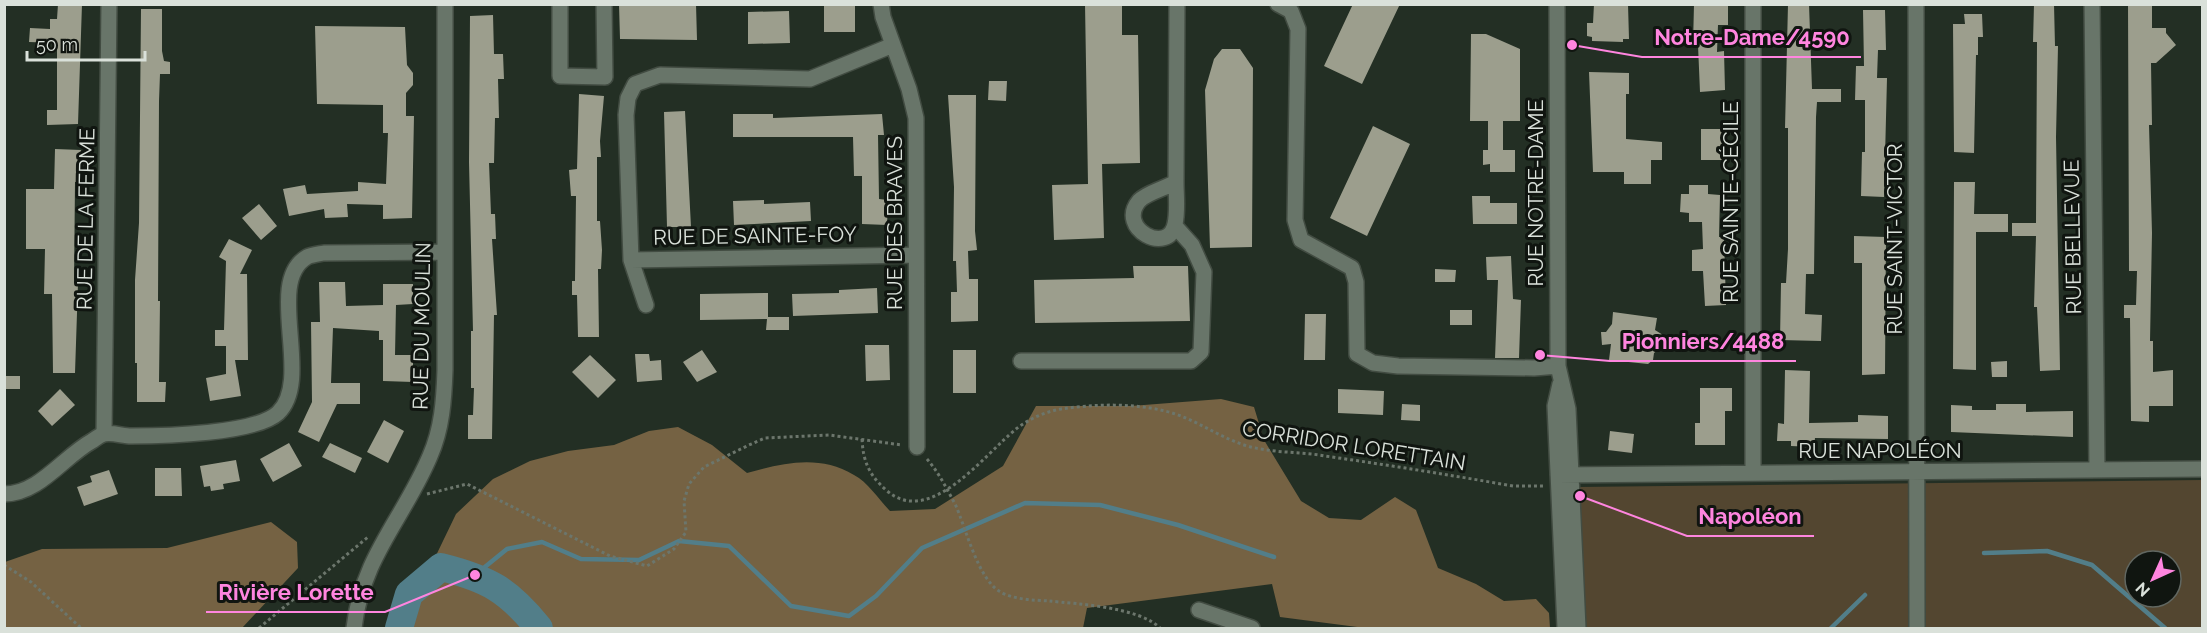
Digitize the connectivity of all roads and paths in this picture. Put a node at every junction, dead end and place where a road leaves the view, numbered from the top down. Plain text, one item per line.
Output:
1 (109, 4) edge
2 (445, 4) edge
3 (560, 4) edge
4 (604, 4) edge
5 (881, 4) edge
6 (1177, 4) edge
7 (1278, 4) edge
8 (1557, 4) edge
9 (1754, 4) edge
10 (1916, 4) edge
11 (2092, 4) edge
12 (893, 45) junction
13 (1176, 182) junction
14 (1175, 226) junction
15 (445, 252) junction
16 (915, 255) junction
17 (631, 260) junction
18 (646, 305) dead end
19 (1021, 362) dead end
20 (1558, 366) junction
21 (104, 434) junction
22 (862, 439) junction
23 (917, 447) junction
24 (2202, 469) edge
25 (2097, 470) junction
26 (1753, 472) junction
27 (1917, 473) junction
28 (1562, 478) junction
29 (413, 489) junction
30 (947, 489) junction
31 (4, 494) edge
32 (385, 535) junction
33 (4, 565) edge
34 (1199, 610) dead end
35 (81, 628) edge
36 (259, 628) edge
37 (354, 628) edge
38 (1160, 628) edge
39 (1252, 628) edge
40 (1565, 628) edge
41 (1578, 628) edge
42 (1917, 628) edge

1 - 21 street, RUE DE LA FERME
2 - 15 street, RUE DU MOULIN
3 - 4 street
5 - 12 street, RUE DES BRAVES
6 - 13 street
7 - 20 street
8 - 20 street, RUE NOTRE-DAME
9 - 26 street, RUE SAINTE-CÉCILE
10 - 27 street, RUE SAINT-VICTOR
11 - 25 street, RUE BELLEVUE
12 - 16 street, RUE DES BRAVES
12 - 17 street
13 - 14 street
13 - 14 street
14 - 19 street
15 - 21 street
15 - 29 street, RUE DU MOULIN
16 - 17 street, RUE DE SAINTE-FOY
16 - 23 street, RUE DES BRAVES
17 - 18 street
20 - 28 street, RUE NOTRE-DAME
21 - 31 street
22 - 23 path
22 - 29 path
22 - 30 path, CORRIDOR LORETTAIN
23 - 30 path
24 - 25 street, RUE NAPOLÉON
25 - 27 street, RUE NAPOLÉON
26 - 27 street, RUE NAPOLÉON
26 - 28 street, RUE NAPOLÉON
27 - 42 street, RUE SAINT-VICTOR
28 - 30 path, CORRIDOR LORETTAIN
28 - 40 street, RUE NOTRE-DAME
28 - 41 street, RUE NOTRE-DAME
29 - 32 street, RUE DU MOULIN
30 - 38 path
32 - 36 path
32 - 37 street, RUE DU MOULIN
33 - 35 path
34 - 39 street

